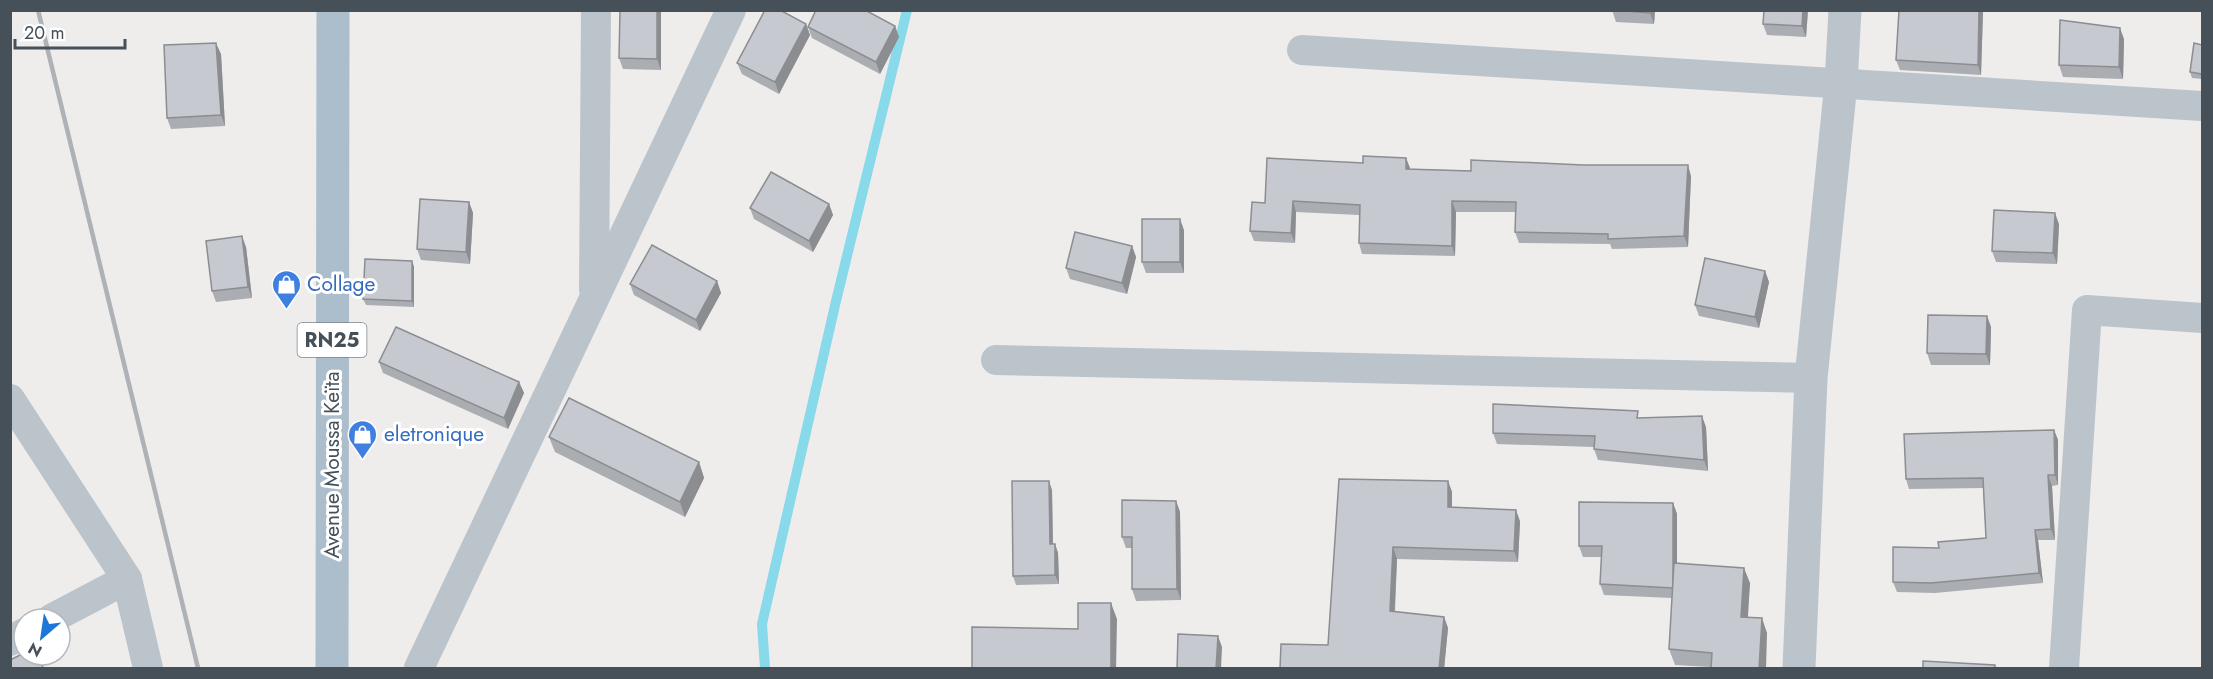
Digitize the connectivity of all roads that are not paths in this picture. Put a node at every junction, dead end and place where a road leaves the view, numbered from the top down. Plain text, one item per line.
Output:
1 (333, 10) edge
2 (596, 10) edge
3 (731, 10) edge
4 (1845, 10) edge
5 (1302, 50) dead end
6 (1841, 83) junction
7 (2202, 106) edge
8 (594, 300) junction
9 (2202, 318) edge
10 (996, 360) dead end
11 (1811, 378) junction
12 (10, 399) edge
13 (127, 579) junction
14 (72, 608) edge
15 (148, 669) edge
16 (332, 669) edge
17 (419, 669) edge
18 (1799, 669) edge
19 (2064, 669) edge

1 - 16 main road, Avenue Moussa Keïta / RN25
2 - 8 street
3 - 8 street
4 - 6 street
5 - 6 street
6 - 7 street
6 - 11 street
8 - 17 street
9 - 19 street
10 - 11 street
11 - 18 street
12 - 13 street
13 - 14 street
13 - 15 street

